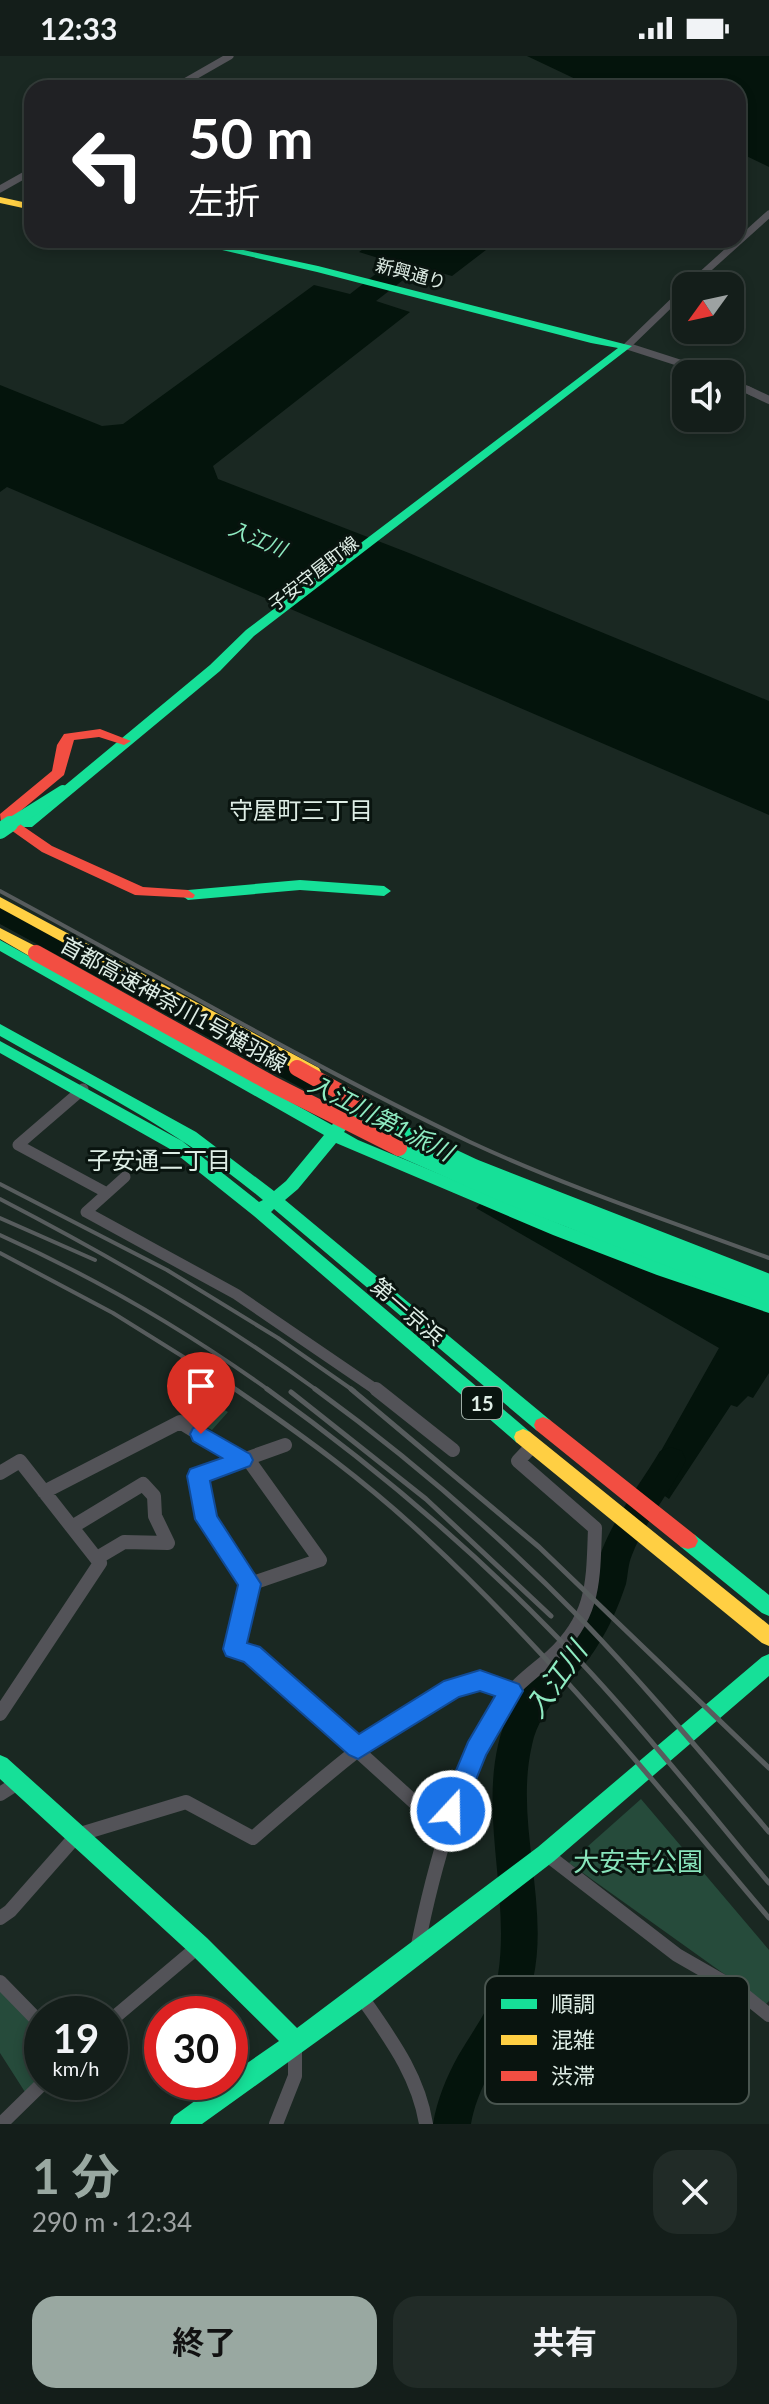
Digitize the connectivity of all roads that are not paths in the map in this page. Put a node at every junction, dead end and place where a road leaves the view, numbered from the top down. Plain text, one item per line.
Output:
1 (230, 56) edge
2 (188, 80) edge
3 (24, 176) edge
4 (0, 189) edge
5 (0, 197) edge
6 (24, 202) edge
7 (769, 214) edge
8 (746, 235) edge
9 (221, 248) edge
10 (241, 248) edge
11 (731, 248) edge
12 (705, 272) edge
13 (366, 279) junction
14 (672, 302) edge
15 (627, 346) junction
16 (672, 360) edge
17 (744, 388) edge
18 (769, 400) edge
19 (124, 741) junction
20 (63, 791) junction
21 (0, 831) edge
22 (0, 845) edge
23 (384, 891) dead end
24 (0, 902) edge
25 (0, 918) edge
26 (0, 933) edge
27 (0, 945) edge
28 (0, 1029) edge
29 (0, 1046) edge
30 (86, 1086) junction
31 (334, 1134) junction
32 (125, 1177) dead end
33 (107, 1193) junction
34 (274, 1200) junction
35 (260, 1212) junction
36 (769, 1282) edge
37 (769, 1297) edge
38 (769, 1306) edge
39 (285, 1445) dead end
40 (533, 1445) junction
41 (453, 1450) dead end
42 (245, 1459) junction
43 (0, 1473) edge
44 (44, 1492) junction
45 (72, 1527) junction
46 (97, 1558) junction
47 (250, 1584) junction
48 (769, 1607) edge
49 (769, 1637) edge
50 (769, 1663) edge
51 (511, 1691) junction
52 (0, 1714) edge
53 (358, 1748) junction
54 (0, 1765) edge
55 (19, 1782) junction
56 (0, 1794) edge
57 (445, 1830) junction
58 (77, 1835) junction
59 (546, 1854) junction
60 (0, 1918) edge
61 (199, 1946) junction
62 (416, 1954) junction
63 (714, 1976) edge
64 (0, 1982) edge
65 (361, 1996) junction
66 (749, 1999) edge
67 (128, 2006) edge
68 (24, 2007) edge
69 (769, 2015) edge
70 (295, 2043) junction
71 (26, 2100) edge
72 (1, 2124) edge
73 (182, 2124) edge
74 (276, 2124) edge
75 (426, 2124) edge

1 - 2 street
3 - 4 street
5 - 6 main road
7 - 8 street
9 - 13 main road, 新興通り
10 - 13 main road, 新興通り
11 - 12 street
13 - 15 main road, 新興通り
14 - 15 street
15 - 16 street, 新興通り
15 - 19 main road, 子安守屋町線
17 - 18 street
19 - 20 main road, 子安守屋町線
19 - 23 main road
20 - 21 main road, 子安守屋町線, bridge
20 - 22 main road, 子安守屋町線, bridge
24 - 31 main road
25 - 36 main road, 首都高速神奈川1号横羽線, bridge
26 - 37 main road, 首都高速神奈川1号横羽線, bridge
27 - 31 main road
28 - 30 main road, 第一京浜 / 15
29 - 30 main road, 第一京浜 / 15
30 - 33 street
30 - 34 main road, 第一京浜 / 15
30 - 35 main road, 第一京浜 / 15
31 - 34 main road
31 - 38 main road
32 - 33 street
33 - 41 street
34 - 35 main road
34 - 48 main road, 第一京浜 / 15
35 - 40 main road, 第一京浜 / 15
39 - 42 street
40 - 49 main road, 第一京浜 / 15
40 - 51 street
42 - 44 street
42 - 47 street
42 - 47 street
43 - 44 street
44 - 45 street
45 - 46 street
45 - 46 street
46 - 52 street
47 - 53 street
50 - 59 main road
51 - 53 street
51 - 57 street
53 - 57 street
53 - 58 street
54 - 55 main road
55 - 56 street
55 - 58 main road
57 - 62 street
58 - 60 street
58 - 61 main road
59 - 62 main road
59 - 63 street
61 - 67 street
61 - 70 main road
62 - 65 main road
64 - 68 street
65 - 70 main road
65 - 75 street
66 - 69 street
70 - 73 main road
70 - 74 street
71 - 72 street

